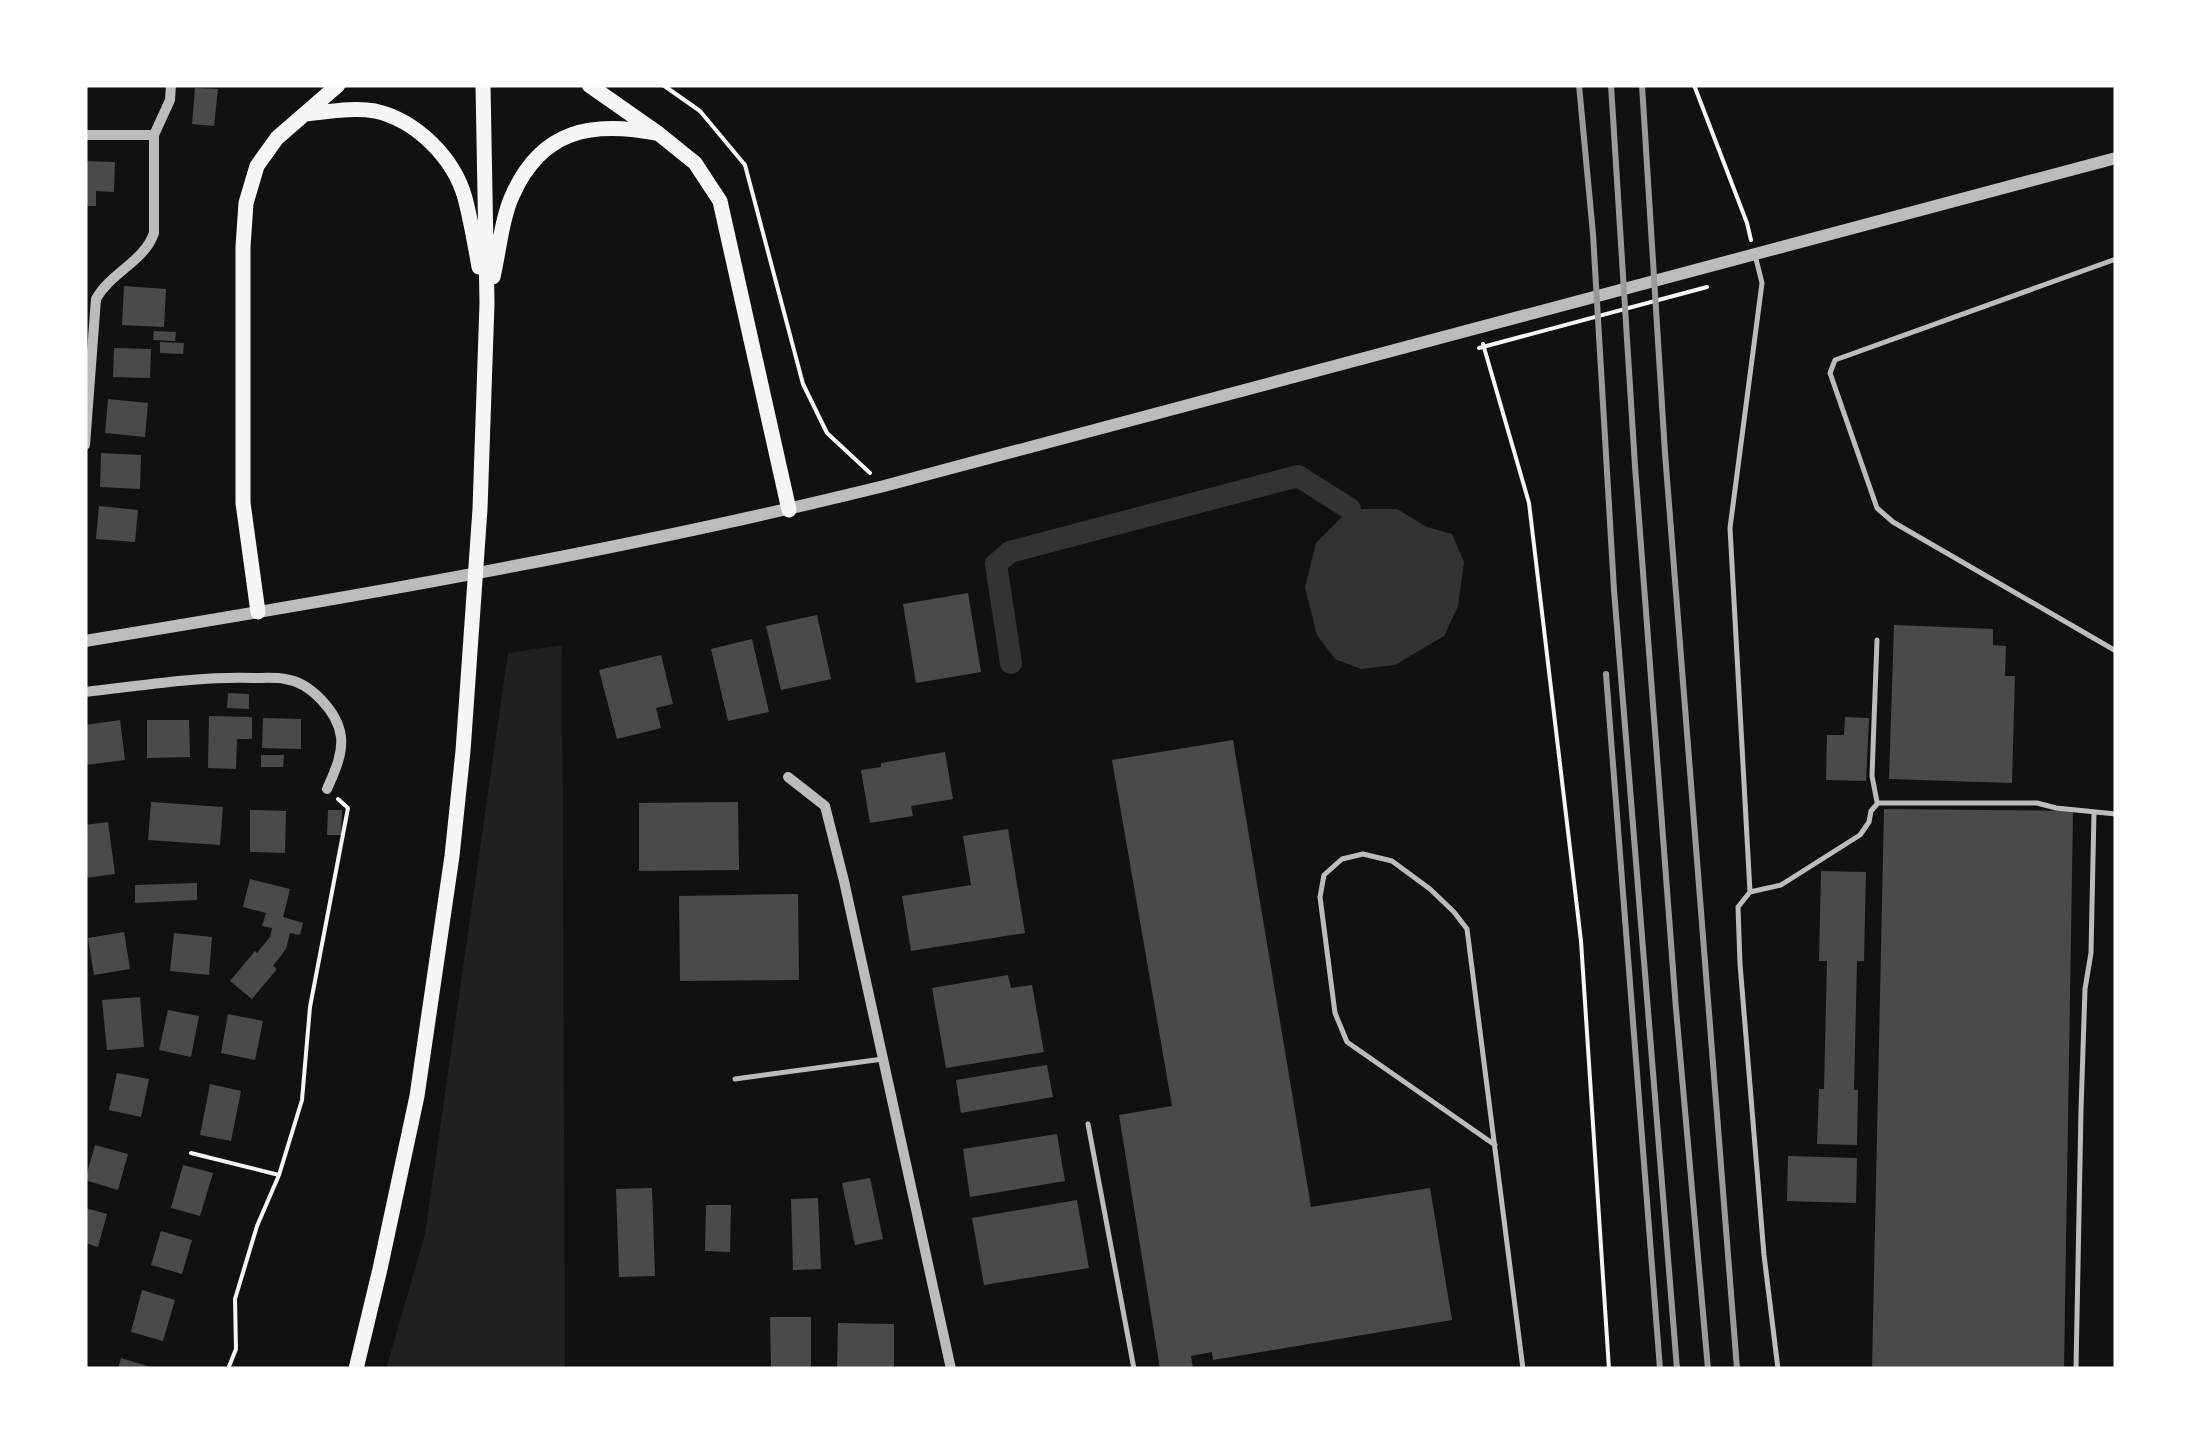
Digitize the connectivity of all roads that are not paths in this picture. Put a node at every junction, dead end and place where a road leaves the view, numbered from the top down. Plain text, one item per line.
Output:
1 (172, 85) edge
2 (338, 85) edge
3 (483, 85) edge
4 (590, 85) edge
5 (305, 114) junction
6 (659, 134) junction
7 (85, 136) edge
8 (154, 136) junction
9 (2116, 158) edge
10 (1755, 255) junction
11 (2116, 258) edge
12 (487, 303) junction
13 (85, 445) edge
14 (789, 510) junction
15 (258, 612) junction
16 (1877, 640) dead end
17 (85, 641) edge
18 (2116, 651) edge
19 (85, 692) edge
20 (788, 777) dead end
21 (328, 789) road end
22 (1878, 803) junction
23 (2094, 812) junction
24 (2116, 814) edge
25 (1750, 892) junction
26 (883, 1058) junction
27 (735, 1078) dead end
28 (1088, 1124) dead end
29 (1495, 1145) junction
30 (356, 1369) edge
31 (951, 1369) edge
32 (1134, 1369) edge
33 (1523, 1369) edge
34 (1778, 1369) edge
35 (2076, 1369) edge

1 - 8 street
2 - 5 main road
3 - 12 main road
4 - 6 main road
5 - 12 main road
5 - 15 main road
6 - 12 main road
6 - 14 main road
7 - 8 street
8 - 13 street
9 - 10 street
10 - 14 street
10 - 25 lane
11 - 18 lane
12 - 30 main road
14 - 15 street
15 - 17 street
16 - 22 lane
19 - 21 street
20 - 26 street
22 - 23 lane
22 - 25 lane
23 - 24 lane
23 - 35 lane
25 - 34 lane
26 - 27 lane
26 - 31 street
28 - 32 lane
29 - 29 lane
29 - 33 lane

